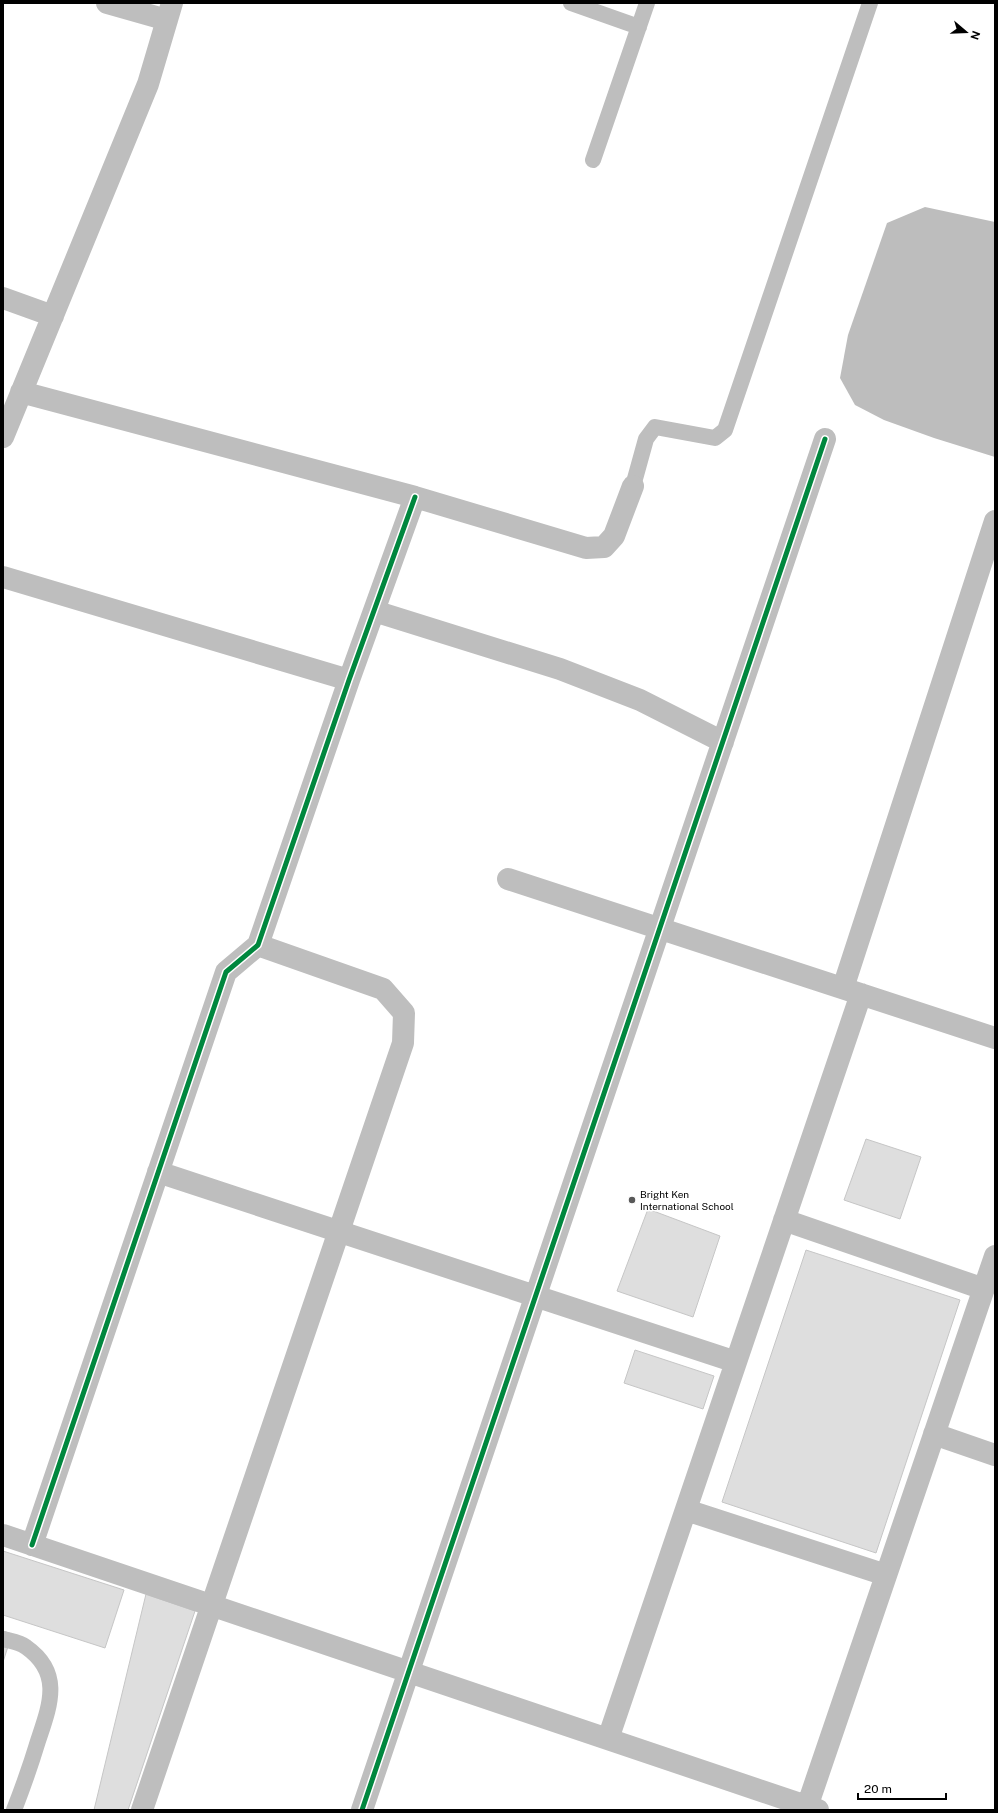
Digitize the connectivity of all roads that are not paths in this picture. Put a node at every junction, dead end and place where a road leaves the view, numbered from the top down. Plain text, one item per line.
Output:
1 (107, 3) edge
2 (572, 3) edge
3 (647, 3) edge
4 (870, 3) edge
5 (170, 12) edge
6 (639, 27) junction
7 (593, 160) dead end
8 (3, 298) edge
9 (53, 316) junction
10 (21, 392) junction
11 (3, 437) edge
12 (825, 439) dead end
13 (633, 486) joint
14 (415, 497) junction
15 (995, 521) edge
16 (3, 577) edge
17 (374, 611) junction
18 (349, 680) junction
19 (723, 742) junction
20 (508, 879) dead end
21 (660, 928) junction
22 (258, 945) junction
23 (852, 991) junction
24 (995, 1038) edge
25 (158, 1172) junction
26 (784, 1220) junction
27 (339, 1231) junction
28 (995, 1256) edge
29 (984, 1289) junction
30 (536, 1296) junction
31 (736, 1362) junction
32 (934, 1434) junction
33 (995, 1455) edge
34 (686, 1510) junction
35 (3, 1535) edge
36 (32, 1545) junction
37 (886, 1575) junction
38 (212, 1606) junction
39 (3, 1639) edge
40 (409, 1672) junction
41 (608, 1739) junction
42 (813, 1808) edge
43 (14, 1810) edge
44 (142, 1810) edge
45 (362, 1810) edge

1 - 5 street
2 - 6 lane
3 - 6 lane
4 - 13 lane
5 - 9 street
6 - 7 lane
8 - 9 street
9 - 10 street
10 - 11 street
10 - 14 street
12 - 19 street
13 - 14 street
14 - 17 street
15 - 23 street
16 - 18 street
17 - 18 street
17 - 19 street
18 - 22 street
19 - 21 street
20 - 21 street
21 - 23 street
21 - 30 street
22 - 25 street
22 - 27 street
23 - 24 street
23 - 26 street
25 - 27 street
25 - 36 street
26 - 29 street
26 - 31 street
27 - 30 street
27 - 38 street
28 - 29 street
29 - 32 street
30 - 31 street
30 - 40 street
31 - 34 street
32 - 33 street
32 - 37 street
34 - 37 street
34 - 41 street
35 - 36 street
36 - 38 street
37 - 42 street
38 - 40 street
38 - 44 street
39 - 43 lane
40 - 41 street
40 - 45 street
41 - 42 street

